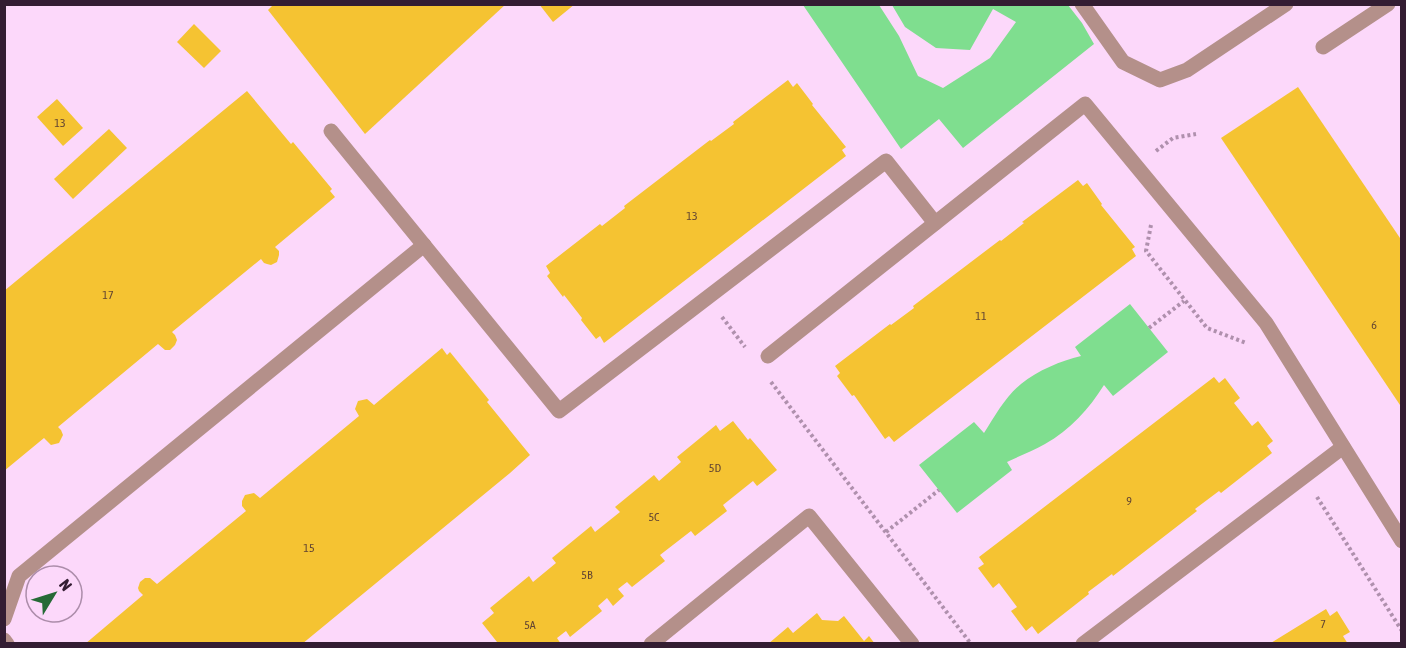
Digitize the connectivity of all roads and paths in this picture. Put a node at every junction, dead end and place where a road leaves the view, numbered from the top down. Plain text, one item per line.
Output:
1 (1082, 4) edge
2 (1286, 4) edge
3 (1388, 4) edge
4 (1323, 47) dead end
5 (331, 131) dead end
6 (1152, 219) dead end
7 (935, 223) junction
8 (424, 245) junction
9 (707, 298) junction
10 (1184, 301) junction
11 (1149, 328) dead end
12 (1249, 344) dead end
13 (750, 355) dead end
14 (768, 356) dead end
15 (768, 378) dead end
16 (1343, 447) junction
17 (1300, 478) junction
18 (939, 490) dead end
19 (886, 532) junction
20 (1401, 541) edge
21 (4, 619) edge
22 (1401, 631) edge
23 (651, 644) edge
24 (912, 644) edge
25 (970, 644) edge
26 (1083, 644) edge

1 - 2 lane
3 - 4 lane
5 - 8 lane
6 - 10 path
7 - 9 lane
7 - 14 lane
7 - 16 lane
8 - 9 lane
8 - 21 lane
9 - 13 path
10 - 11 path
10 - 12 path
15 - 19 path
16 - 17 lane
16 - 20 lane
17 - 22 path
17 - 26 lane
18 - 19 path
19 - 25 path
23 - 24 lane

